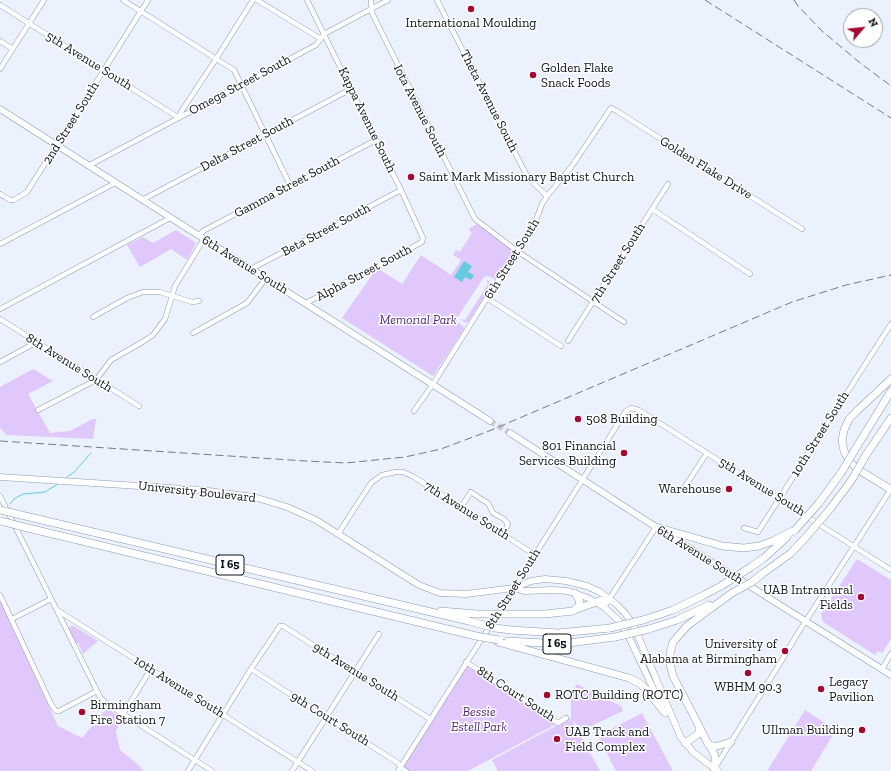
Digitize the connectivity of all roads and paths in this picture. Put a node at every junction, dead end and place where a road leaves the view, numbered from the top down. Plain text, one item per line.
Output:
1 (44, 0) edge
2 (123, 0) edge
3 (148, 0) edge
4 (253, 0) edge
5 (257, 0) edge
6 (307, 0) edge
7 (372, 0) edge
8 (388, 0) edge
9 (437, 0) edge
10 (0, 5) edge
11 (372, 9) junction
12 (141, 11) junction
13 (29, 23) junction
14 (324, 34) junction
15 (321, 39) junction
16 (0, 41) edge
17 (13, 49) junction
18 (216, 59) junction
19 (0, 69) edge
20 (104, 70) junction
21 (240, 85) junction
22 (351, 89) junction
23 (611, 108) joint
24 (0, 109) edge
25 (179, 118) junction
26 (264, 135) junction
27 (376, 140) junction
28 (56, 146) junction
29 (88, 166) junction
30 (115, 183) junction
31 (668, 184) dead end
32 (290, 186) junction
33 (401, 190) junction
34 (0, 194) edge
35 (548, 196) junction
36 (142, 200) junction
37 (652, 209) junction
38 (170, 218) junction
39 (802, 229) dead end
40 (202, 238) junction
41 (422, 242) joint
42 (0, 244) edge
43 (517, 251) junction
44 (251, 269) junction
45 (750, 274) dead end
46 (266, 278) junction
47 (171, 296) junction
48 (487, 298) junction
49 (199, 301) dead end
50 (593, 301) junction
51 (306, 303) junction
52 (0, 309) edge
53 (92, 317) dead end
54 (0, 319) edge
55 (624, 322) dead end
56 (891, 324) edge
57 (193, 333) dead end
58 (568, 341) dead end
59 (37, 342) junction
60 (560, 346) dead end
61 (0, 362) edge
62 (891, 379) edge
63 (96, 380) junction
64 (433, 384) junction
65 (891, 391) edge
66 (139, 406) dead end
67 (631, 408) joint
68 (38, 410) dead end
69 (414, 411) dead end
70 (891, 418) edge
71 (490, 421) tunnel mouth
72 (510, 433) tunnel mouth
73 (707, 454) junction
74 (0, 477) edge
75 (582, 479) junction
76 (684, 488) dead end
77 (891, 489) edge
78 (0, 496) edge
79 (780, 498) junction
80 (461, 507) junction
81 (0, 510) edge
82 (0, 521) edge
83 (656, 527) junction
84 (744, 528) dead end
85 (795, 530) junction
86 (338, 534) junction
87 (504, 534) junction
88 (854, 546) junction
89 (535, 555) junction
90 (891, 570) edge
91 (514, 588) junction
92 (575, 593) junction
93 (732, 593) junction
94 (0, 595) edge
95 (51, 599) junction
96 (610, 600) junction
97 (597, 602) junction
98 (401, 605) junction
99 (604, 607) junction
100 (56, 609) junction
101 (573, 611) junction
102 (12, 619) junction
103 (806, 621) junction
104 (379, 634) dead end
105 (499, 641) junction
106 (891, 654) edge
107 (466, 662) junction
108 (151, 669) junction
109 (882, 669) junction
110 (251, 670) junction
111 (355, 672) junction
112 (891, 675) edge
113 (97, 691) junction
114 (665, 712) junction
115 (123, 714) junction
116 (223, 715) junction
117 (326, 717) junction
118 (566, 718) dead end
119 (430, 719) junction
120 (699, 726) junction
121 (683, 740) junction
122 (731, 742) junction
123 (708, 744) junction
124 (194, 760) junction
125 (298, 762) junction
126 (399, 769) edge
127 (715, 770) edge
128 (188, 771) edge
129 (212, 771) edge
130 (292, 771) edge
131 (312, 771) edge
132 (406, 771) edge

1 - 13 street
2 - 12 street
3 - 12 street, 2nd Street South
4 - 18 street
5 - 15 street
6 - 14 street, Kappa Avenue South
7 - 11 street, Iota Avenue South
8 - 11 street
9 - 35 street, Theta Avenue South
10 - 13 street, 5th Avenue South
11 - 14 street
11 - 43 street, Iota Avenue South
12 - 18 street
12 - 20 street, 2nd Street South
13 - 17 street
13 - 20 street, 5th Avenue South
14 - 15 street, Omega Street South
14 - 22 street, Kappa Avenue South
15 - 21 street, Omega Street South
16 - 17 street
17 - 19 street
18 - 21 street
18 - 25 street
20 - 25 street, 5th Avenue South
20 - 28 street, 2nd Street South
21 - 25 street, Omega Street South
21 - 26 street
22 - 26 street, Delta Street South
22 - 27 street, Kappa Avenue South
23 - 35 street, 6th Street South
23 - 39 street, Golden Flake Drive
24 - 28 main road, 6th Avenue South
25 - 29 street, Omega Street South
26 - 32 street
26 - 36 street, Delta Street South
27 - 32 street, Gamma Street South
27 - 33 street, Kappa Avenue South
28 - 29 main road, 6th Avenue South
28 - 34 street, 2nd Street South
29 - 30 main road, 6th Avenue South
30 - 36 main road, 6th Avenue South
30 - 42 street
31 - 37 street, 7th Street South
32 - 40 street, Gamma Street South
33 - 41 street, Kappa Avenue South
33 - 44 street, Beta Street South
35 - 43 street, 6th Street South
36 - 38 main road, 6th Avenue South
37 - 45 street
37 - 50 street, 7th Street South
38 - 40 main road, 6th Avenue South
38 - 52 street
40 - 44 main road, 6th Avenue South
40 - 47 street
41 - 51 street, Alpha Street South
43 - 48 street, 6th Street South
43 - 50 street
44 - 46 main road, 6th Avenue South
46 - 51 main road, 6th Avenue South
46 - 57 street
47 - 49 street
47 - 53 street
47 - 63 street
48 - 60 street
48 - 64 street, 6th Street South
50 - 55 street
50 - 58 street, 7th Street South
51 - 64 main road, 6th Avenue South
54 - 59 street, 8th Avenue South
56 - 79 street, 10th Street South
59 - 61 street
59 - 63 street, 8th Avenue South
62 - 77 highway
63 - 66 street, 8th Avenue South
63 - 68 street
64 - 69 street, 6th Street South
64 - 71 main road, 6th Avenue South
65 - 85 highway, I 65, bridge
67 - 73 street, 5th Avenue South
67 - 75 street, 8th Street South
70 - 93 highway, I 65, bridge
72 - 75 main road, 6th Avenue South
73 - 76 street
73 - 79 street, 5th Avenue South
74 - 86 main road, University Boulevard
75 - 83 main road, 6th Avenue South
75 - 89 street, 8th Street South
77 - 88 street
78 - 95 street
79 - 84 street, 10th Street South
79 - 88 street, 5th Avenue South
80 - 86 street, 7th Avenue South
80 - 87 street, 7th Avenue South
80 - 87 street
81 - 98 highway, I 65, bridge
82 - 105 highway, I 65, bridge
83 - 85 highway
83 - 96 street
83 - 103 main road, 6th Avenue South
85 - 98 highway, I 65, bridge
86 - 91 main road, University Boulevard
87 - 89 street, 7th Avenue South
88 - 90 street, 5th Avenue South
88 - 103 street
89 - 91 street, 8th Street South
91 - 92 main road, University Boulevard
91 - 96 main road, University Boulevard
91 - 107 street, 8th Street South
92 - 97 main road, University Boulevard
92 - 101 highway
93 - 105 highway, I 65, bridge
93 - 120 highway
94 - 102 street
95 - 100 street
95 - 102 street
96 - 97 highway
96 - 99 street
96 - 121 main road, University Boulevard
97 - 99 main road, University Boulevard
97 - 101 highway
98 - 101 highway, bridge
99 - 114 main road, University Boulevard
100 - 108 street, 10th Avenue South
100 - 113 street
102 - 113 street
103 - 109 main road, 6th Avenue South
103 - 122 street
104 - 111 street
105 - 114 highway
106 - 109 street
107 - 118 street, 8th Court South
107 - 119 street, 8th Street South
108 - 115 street
108 - 116 street, 10th Avenue South
109 - 112 main road, 6th Avenue South
110 - 111 street, 9th Avenue South
110 - 116 street
110 - 117 street, 9th Court South
111 - 117 street
111 - 119 street, 9th Avenue South
113 - 115 street
114 - 121 main road, University Boulevard
115 - 124 street
116 - 124 street
116 - 125 street, 10th Avenue South
117 - 125 street
117 - 126 street, 9th Court South
119 - 126 street, 8th Street South
120 - 121 highway
120 - 123 highway
121 - 127 main road, University Boulevard
122 - 123 highway
122 - 127 street
123 - 127 highway
124 - 128 street
124 - 129 street
125 - 130 street
125 - 131 street, 10th Avenue South
126 - 132 street, 9th Court South

